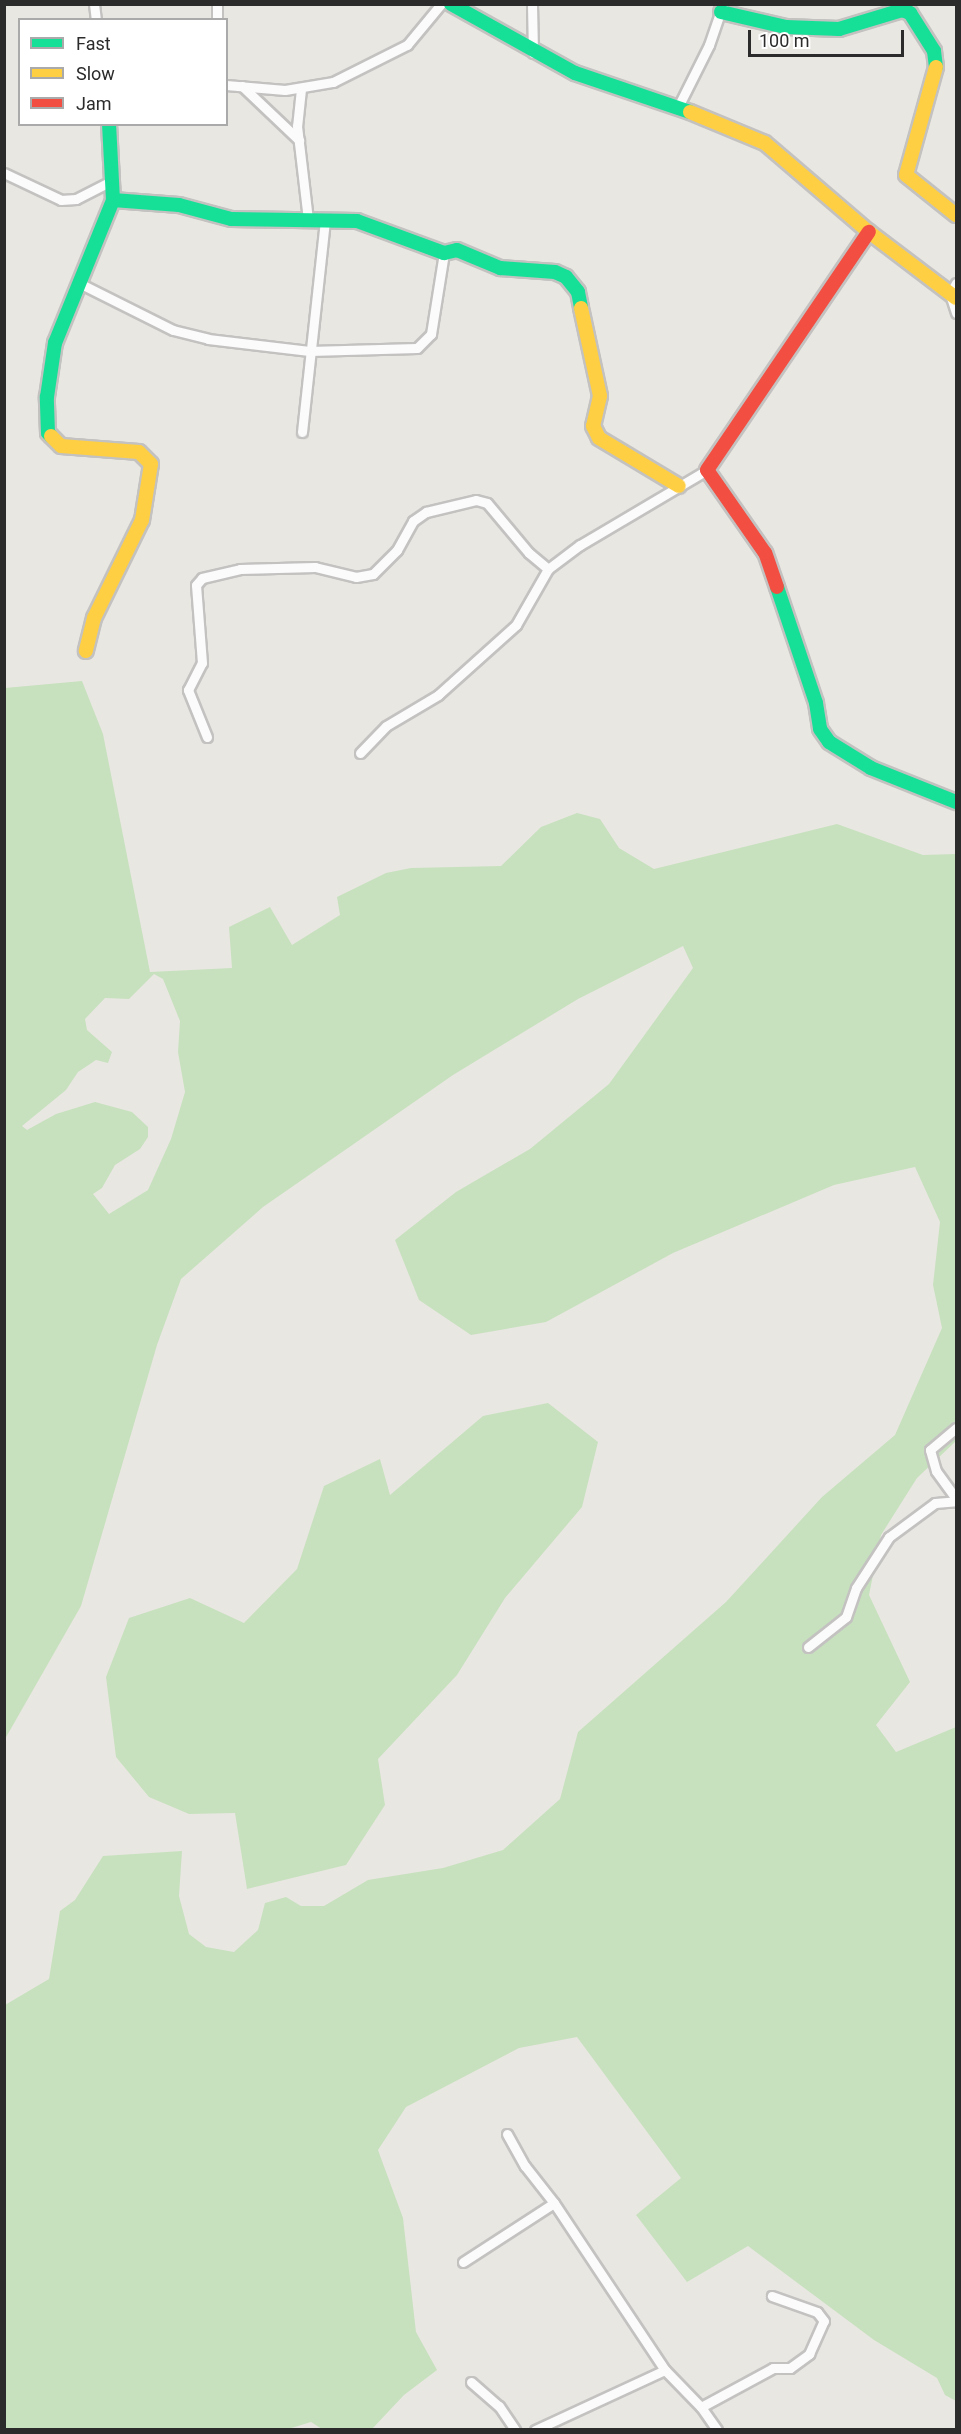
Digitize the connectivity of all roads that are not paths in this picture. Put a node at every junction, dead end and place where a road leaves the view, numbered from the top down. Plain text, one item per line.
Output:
1 (441, 4) edge
2 (451, 4) edge
3 (532, 4) edge
4 (722, 8) edge
5 (904, 8) edge
6 (533, 53) junction
7 (228, 84) edge
8 (242, 86) junction
9 (301, 89) junction
10 (678, 107) junction
11 (109, 126) edge
12 (299, 141) junction
13 (4, 173) edge
14 (111, 180) junction
15 (113, 200) junction
16 (957, 216) edge
17 (308, 219) junction
18 (325, 219) junction
19 (869, 232) junction
20 (444, 253) junction
21 (79, 283) junction
22 (954, 292) edge
23 (957, 313) edge
24 (309, 351) junction
25 (302, 432) dead end
26 (707, 470) junction
27 (680, 486) junction
28 (548, 569) junction
29 (86, 651) dead end
30 (207, 737) dead end
31 (360, 753) dead end
32 (957, 802) edge
33 (957, 1428) edge
34 (957, 1500) edge
35 (808, 1647) dead end
36 (507, 2134) dead end
37 (554, 2203) junction
38 (463, 2262) dead end
39 (772, 2296) dead end
40 (665, 2370) junction
41 (471, 2382) dead end
42 (701, 2407) junction
43 (515, 2430) edge
44 (534, 2430) edge
45 (717, 2430) edge

1 - 9 street
2 - 6 street
3 - 6 street
4 - 5 street
4 - 10 street
5 - 16 street
6 - 10 street
7 - 8 street
8 - 9 street
8 - 12 street
9 - 12 street
10 - 19 street
11 - 14 street
12 - 17 street
13 - 14 street
14 - 15 street
15 - 17 street
15 - 21 street
17 - 18 street
18 - 20 street
18 - 24 street
19 - 22 street
19 - 26 street
20 - 24 street
20 - 27 street
21 - 24 street
21 - 29 street
22 - 23 street
24 - 25 street
26 - 27 street
26 - 32 street
27 - 28 street
28 - 30 street
28 - 31 street
33 - 34 street
34 - 35 street
36 - 37 street
37 - 38 street
37 - 40 street
39 - 42 street
40 - 42 street
40 - 44 street
41 - 43 street
42 - 45 street

